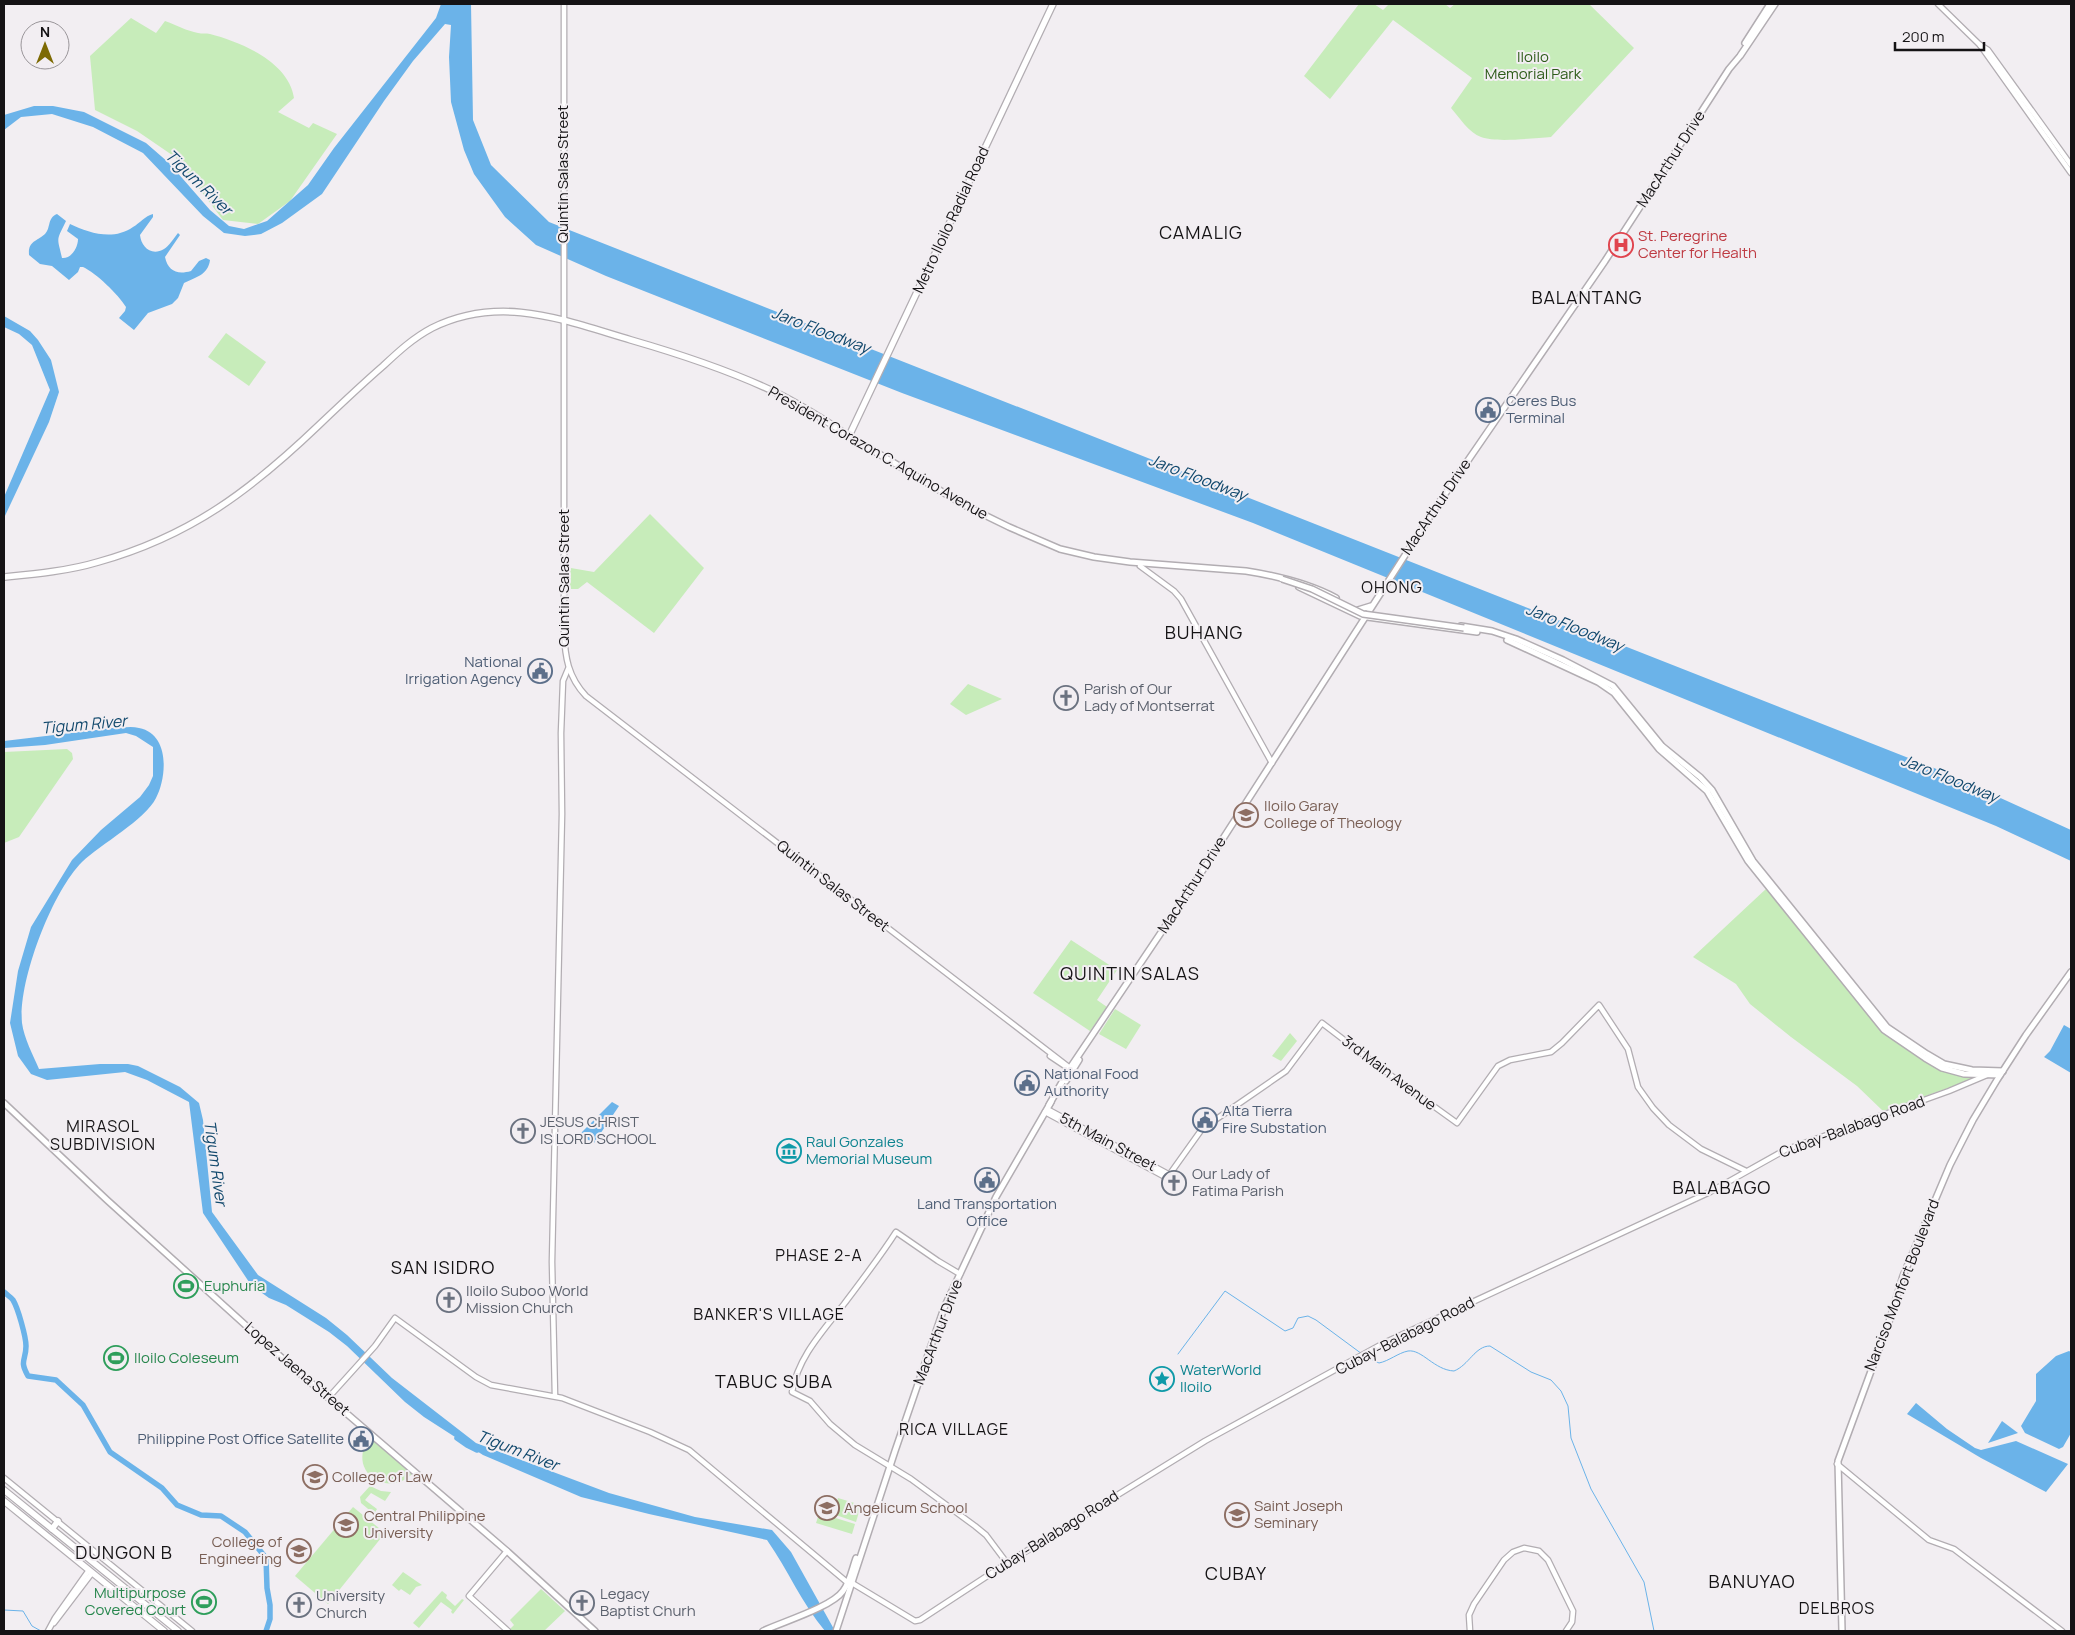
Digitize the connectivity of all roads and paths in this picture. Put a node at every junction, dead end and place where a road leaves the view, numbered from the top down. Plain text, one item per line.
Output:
1 (564, 4) edge
2 (1053, 4) edge
3 (1770, 4) edge
4 (1775, 4) edge
5 (1938, 4) edge
6 (1738, 56) junction
7 (2061, 156) junction
8 (2071, 165) edge
9 (2071, 173) edge
10 (564, 319) junction
11 (849, 436) junction
12 (1122, 558) dead end
13 (1129, 562) junction
14 (1140, 566) joint
15 (4, 579) edge
16 (1282, 579) junction
17 (1372, 605) junction
18 (1358, 610) junction
19 (1368, 612) junction
20 (1353, 614) junction
21 (1380, 615) junction
22 (1364, 618) junction
23 (1373, 619) junction
24 (1359, 625) junction
25 (1470, 629) junction
26 (568, 669) junction
27 (1272, 763) junction
28 (2071, 972) edge
29 (1844, 976) junction
30 (1071, 1069) junction
31 (2001, 1073) junction
32 (1988, 1074) junction
33 (4, 1103) edge
34 (1047, 1109) junction
35 (1746, 1171) junction
36 (1169, 1177) joint
37 (960, 1274) junction
38 (555, 1396) junction
39 (329, 1397) junction
40 (1838, 1464) junction
41 (890, 1466) junction
42 (4, 1478) edge
43 (4, 1490) edge
44 (4, 1501) edge
45 (58, 1521) junction
46 (52, 1529) junction
47 (71, 1544) junction
48 (65, 1551) junction
49 (507, 1551) junction
50 (1007, 1563) junction
51 (90, 1571) junction
52 (850, 1583) junction
53 (833, 1601) junction
54 (844, 1608) junction
55 (152, 1610) junction
56 (146, 1616) junction
57 (49, 1630) edge
58 (164, 1631) edge
59 (178, 1631) edge
60 (192, 1631) edge
61 (508, 1631) edge
62 (595, 1631) edge
63 (763, 1631) edge
64 (836, 1631) edge
65 (1470, 1631) edge
66 (1566, 1631) edge
67 (1842, 1631) edge
68 (2062, 1631) edge

1 - 10 street, Quintin Salas Street
2 - 11 highway, Metro Iloilo Radial Road
3 - 6 main road, MacArthur Drive
4 - 6 main road, MacArthur Drive
5 - 7 street
6 - 17 main road, MacArthur Drive
7 - 8 street
7 - 9 street
10 - 11 highway, President Corazon C. Aquino Avenue
10 - 15 highway, President Corazon C. Aquino Avenue
10 - 26 street, Quintin Salas Street
11 - 13 main road, President Corazon C. Aquino Avenue
12 - 13 main road
13 - 14 main road
13 - 16 main road, President Corazon C. Aquino Avenue
14 - 27 street
16 - 18 main road, President Corazon C. Aquino Avenue
16 - 20 main road, President Corazon C. Aquino Avenue
16 - 25 main road, President Corazon C. Aquino Avenue, bridge
17 - 18 main road
17 - 19 main road, MacArthur Drive
17 - 21 main road
18 - 19 main road, President Corazon C. Aquino Avenue
19 - 21 main road, President Corazon C. Aquino Avenue
19 - 22 main road, MacArthur Drive
20 - 22 main road, President Corazon C. Aquino Avenue
20 - 24 main road
21 - 25 main road, President Corazon C. Aquino Avenue
22 - 23 main road, President Corazon C. Aquino Avenue
22 - 24 main road, MacArthur Drive
23 - 24 main road
23 - 25 main road, President Corazon C. Aquino Avenue
24 - 27 main road, MacArthur Drive
25 - 29 main road, President Corazon C. Aquino Avenue
26 - 30 street, Quintin Salas Street
26 - 38 street
27 - 30 main road, MacArthur Drive
28 - 31 main road, Narciso Monfort Boulevard
29 - 31 main road, President Corazon C. Aquino Avenue
29 - 32 main road, President Corazon C. Aquino Avenue
30 - 34 main road, MacArthur Drive
31 - 32 main road, President Corazon C. Aquino Avenue
31 - 40 main road, Narciso Monfort Boulevard
32 - 35 street, Cubay-Balabago Road
33 - 39 main road, Lopez Jaena Street
34 - 36 street, 5th Main Street
34 - 37 main road, MacArthur Drive
35 - 36 street, 3rd Main Avenue
35 - 50 street, Cubay-Balabago Road
37 - 41 main road, MacArthur Drive
37 - 41 street
38 - 39 street
38 - 52 street
39 - 49 main road, Lopez Jaena Street
40 - 67 main road, Narciso Monfort Boulevard
40 - 68 street
41 - 50 street
41 - 52 main road, MacArthur Drive
41 - 52 main road
42 - 45 street
43 - 46 highway
44 - 48 highway
45 - 46 highway
45 - 60 street
46 - 47 highway
47 - 48 highway
47 - 55 highway
48 - 51 highway
49 - 61 street
49 - 62 main road, Lopez Jaena Street
50 - 52 street, Cubay-Balabago Road
51 - 56 highway
51 - 57 street
52 - 53 main road
52 - 54 main road
53 - 54 main road
53 - 63 main road
54 - 64 main road
55 - 56 highway
55 - 59 highway
56 - 58 highway
65 - 66 street

